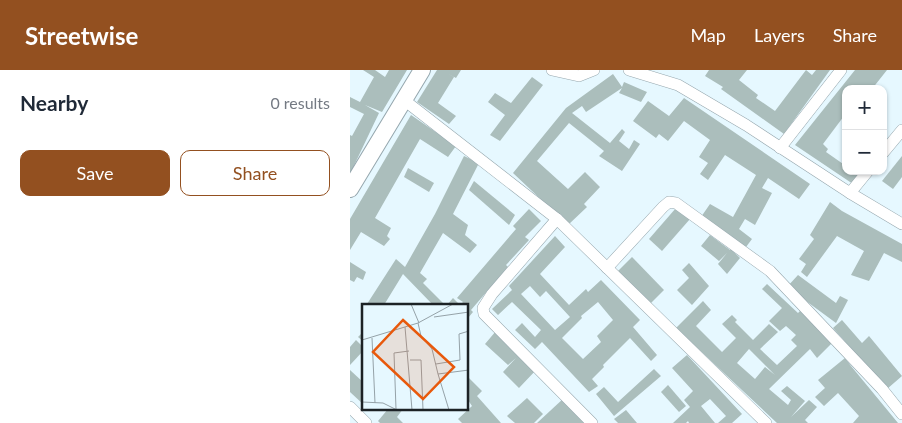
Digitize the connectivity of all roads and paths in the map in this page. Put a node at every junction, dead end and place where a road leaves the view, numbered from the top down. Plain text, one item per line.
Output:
1 (422, 70) edge
2 (552, 70) edge
3 (594, 70) edge
4 (629, 70) edge
5 (841, 70) edge
6 (404, 100) junction
7 (902, 130) edge
8 (780, 148) junction
9 (887, 148) edge
10 (865, 175) edge
11 (350, 189) edge
12 (850, 193) junction
13 (557, 219) junction
14 (902, 224) edge
15 (607, 268) junction
16 (350, 407) edge
17 (902, 414) edge
18 (366, 423) edge
19 (592, 423) edge
20 (766, 423) edge

1 - 6 street
2 - 3 street
4 - 8 street
5 - 8 street
6 - 11 street
6 - 13 street
7 - 9 street
8 - 12 street
10 - 12 street
12 - 14 street
13 - 15 street
13 - 19 street
15 - 17 street
15 - 20 street
16 - 18 street

